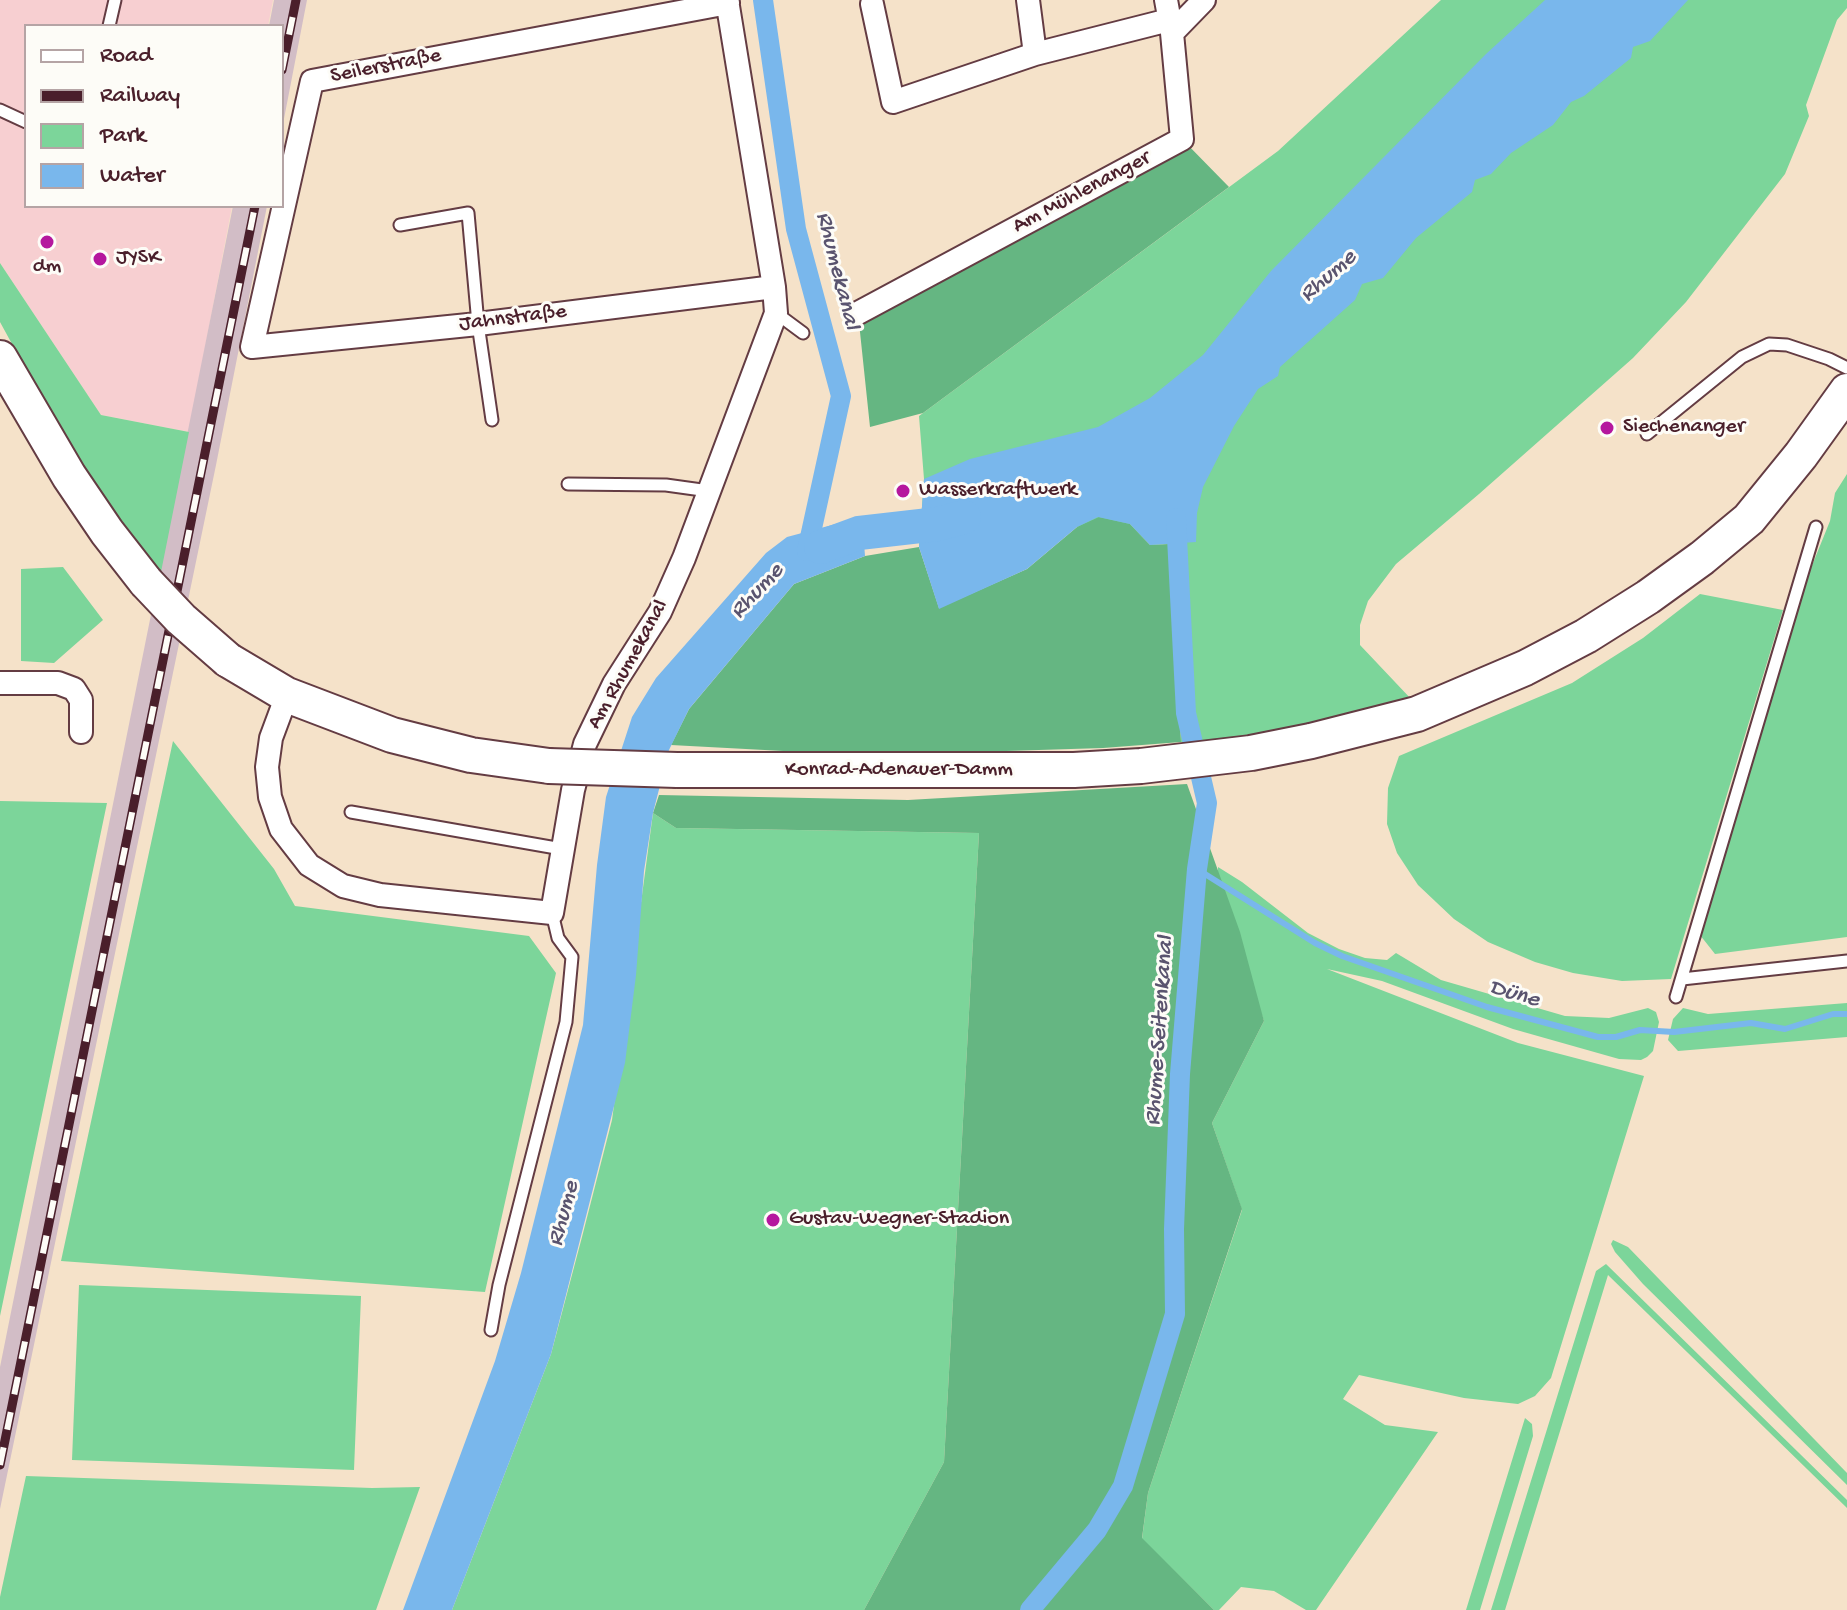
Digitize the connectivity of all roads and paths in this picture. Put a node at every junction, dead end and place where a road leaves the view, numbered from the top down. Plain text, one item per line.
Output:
1 (115, 0) edge
2 (1028, 0) edge
3 (1204, 0) edge
4 (728, 2) edge
5 (872, 4) dead end
6 (1169, 18) edge
7 (109, 24) edge
8 (1035, 54) junction
9 (0, 110) edge
10 (24, 121) edge
11 (284, 205) edge
12 (283, 208) edge
13 (400, 225) dead end
14 (774, 287) junction
15 (776, 313) junction
16 (858, 313) dead end
17 (478, 324) junction
18 (803, 333) dead end
19 (252, 347) joint
20 (0, 358) edge
21 (1847, 368) edge
22 (1847, 391) edge
23 (492, 420) dead end
24 (1647, 434) dead end
25 (1847, 437) edge
26 (1801, 455) junction
27 (568, 484) dead end
28 (709, 491) junction
29 (1816, 527) dead end
30 (0, 683) edge
31 (287, 695) junction
32 (81, 732) dead end
33 (351, 812) dead end
34 (562, 849) junction
35 (552, 913) junction
36 (1847, 961) edge
37 (1682, 979) junction
38 (1676, 997) dead end
39 (491, 1330) dead end

1 - 7 lane
2 - 8 street
3 - 6 street
4 - 11 street, Seilerstraße
4 - 14 street, Am Rhumekanal
5 - 8 street
6 - 8 street
6 - 16 street, Am Mühlenanger
9 - 10 lane
12 - 19 street, Seilerstraße
13 - 17 lane
14 - 15 street, Am Rhumekanal
14 - 17 street, Jahnstraße
15 - 18 lane
15 - 28 street, Am Rhumekanal
17 - 19 street, Jahnstraße
17 - 23 lane
20 - 31 main road, Konrad-Adenauer-Damm, bridge
21 - 24 lane
22 - 26 main road, Konrad-Adenauer-Damm
25 - 26 main road
26 - 31 main road, Konrad-Adenauer-Damm, bridge
27 - 28 lane
28 - 34 street, Am Rhumekanal
29 - 37 lane
30 - 32 street
31 - 35 street
33 - 34 lane
34 - 35 street, Am Rhumekanal
35 - 39 lane
36 - 37 lane
37 - 38 lane

